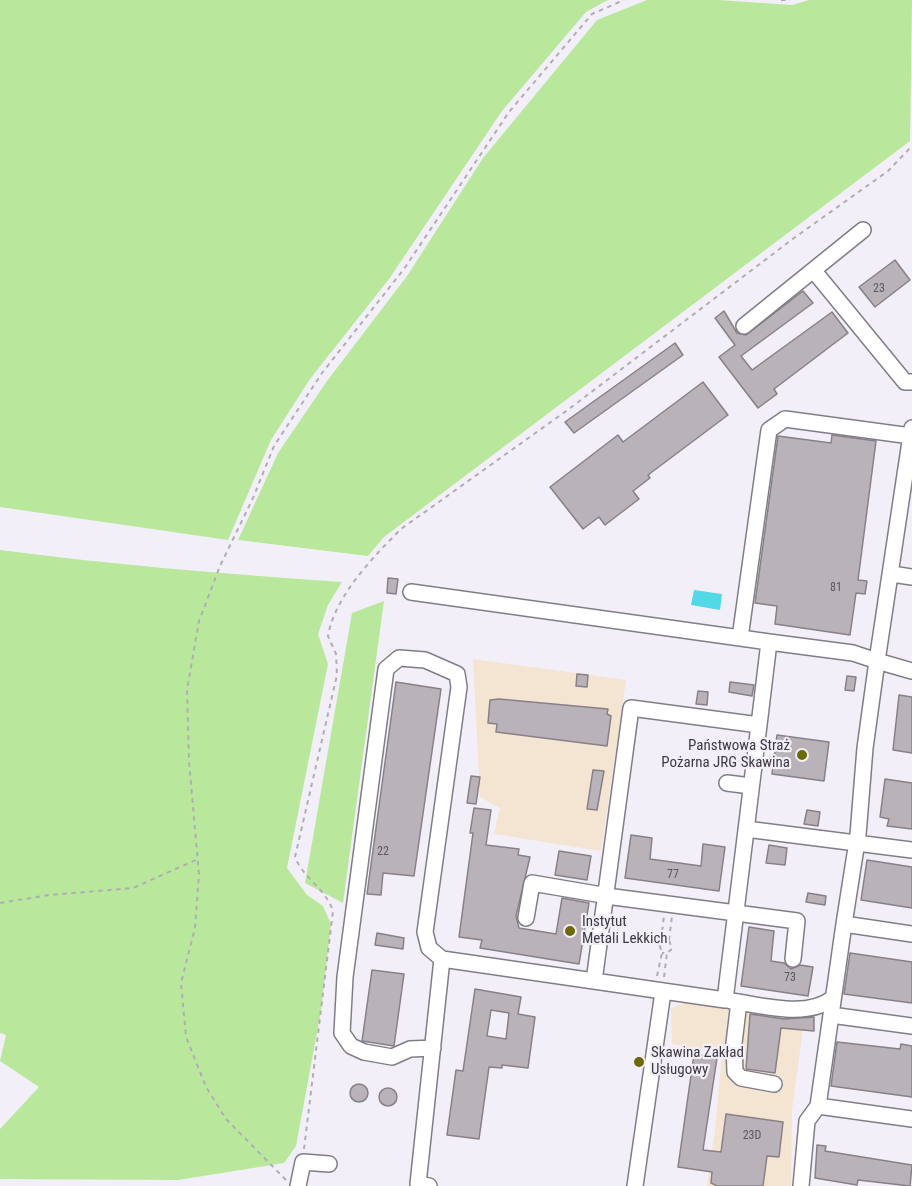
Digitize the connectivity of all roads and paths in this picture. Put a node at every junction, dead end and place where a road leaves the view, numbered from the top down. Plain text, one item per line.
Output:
1 (624, 0) edge
2 (781, 0) edge
3 (788, 0) edge
4 (912, 146) edge
5 (862, 230) dead end
6 (814, 272) junction
7 (744, 326) dead end
8 (912, 382) edge
9 (911, 432) edge
10 (909, 479) edge
11 (892, 574) junction
12 (912, 577) edge
13 (411, 591) dead end
14 (740, 638) junction
15 (769, 642) junction
16 (877, 661) junction
17 (912, 671) edge
18 (759, 725) junction
19 (727, 783) dead end
20 (751, 786) junction
21 (746, 829) junction
22 (855, 842) junction
23 (912, 850) edge
24 (198, 860) junction
25 (606, 896) junction
26 (0, 903) edge
27 (669, 905) junction
28 (735, 914) junction
29 (526, 918) dead end
30 (844, 924) junction
31 (912, 934) edge
32 (661, 940) junction
33 (669, 940) junction
34 (662, 953) junction
35 (667, 953) junction
36 (442, 959) junction
37 (793, 959) dead end
38 (657, 976) dead end
39 (594, 981) junction
40 (663, 984) junction
41 (833, 998) junction
42 (732, 1001) junction
43 (831, 1015) junction
44 (912, 1026) edge
45 (433, 1048) junction
46 (774, 1084) dead end
47 (818, 1106) junction
48 (912, 1119) edge
49 (303, 1162) junction
50 (329, 1164) dead end
51 (422, 1185) edge
52 (291, 1186) edge
53 (298, 1186) edge
54 (635, 1186) edge
55 (801, 1186) edge

1 - 24 path
2 - 3 path
4 - 49 path
5 - 6 street
6 - 7 street
6 - 8 street
9 - 10 street
9 - 14 street
10 - 11 street
11 - 12 street
11 - 16 street
13 - 14 street
14 - 15 street
15 - 16 street
15 - 18 street
16 - 17 street
16 - 22 street
18 - 20 street
18 - 25 street
19 - 20 street
20 - 21 street
21 - 22 street
21 - 28 street
22 - 23 street
22 - 30 street
24 - 26 path
24 - 52 path
25 - 27 street
25 - 29 street
25 - 39 street
27 - 28 street
27 - 32 path
27 - 33 path
28 - 37 street
28 - 42 street
30 - 31 street
30 - 41 street
32 - 33 path
32 - 34 path
33 - 35 path
34 - 35 path
34 - 38 path
35 - 40 path
36 - 39 street
36 - 45 street
36 - 45 street
39 - 40 street
40 - 42 street
40 - 54 street
41 - 42 street
41 - 43 street
42 - 46 street
43 - 44 street
43 - 47 street
45 - 51 street
47 - 48 street
47 - 55 street
49 - 50 street
49 - 53 street

